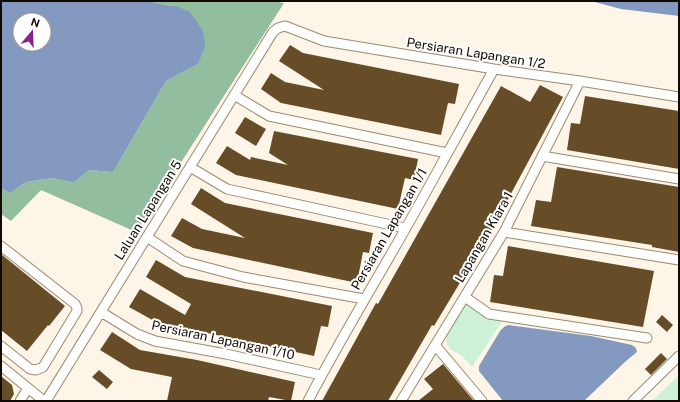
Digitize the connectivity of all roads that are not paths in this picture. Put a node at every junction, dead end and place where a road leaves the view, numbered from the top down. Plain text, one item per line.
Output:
1 (273, 32) joint
2 (494, 69) junction
3 (580, 81) junction
4 (234, 95) junction
5 (679, 96) edge
6 (447, 153) junction
7 (542, 156) junction
8 (190, 167) junction
9 (679, 179) edge
10 (405, 228) junction
11 (504, 232) junction
12 (147, 237) junction
13 (1, 246) edge
14 (679, 260) edge
15 (465, 297) junction
16 (364, 299) junction
17 (101, 312) junction
18 (647, 338) dead end
19 (435, 345) junction
20 (1, 346) edge
21 (679, 356) edge
22 (1, 366) edge
23 (322, 375) junction
24 (28, 388) junction
25 (20, 401) edge
26 (45, 401) edge
27 (308, 401) edge
28 (401, 401) edge
29 (482, 401) edge
30 (633, 401) edge

1 - 2 street, Persiaran Lapangan 1/2
1 - 4 street, Laluan Lapangan 5
2 - 3 street, Persiaran Lapangan 1/2
2 - 6 street, Persiaran Lapangan 1/1
3 - 5 street, Persiaran Lapangan 1/2
3 - 7 street, Lapangan Kiara 1
4 - 6 street
4 - 8 street, Laluan Lapangan 5
6 - 10 street, Persiaran Lapangan 1/1
7 - 9 street
7 - 11 street, Lapangan Kiara 1
8 - 10 street
8 - 12 street, Laluan Lapangan 5
10 - 16 street, Persiaran Lapangan 1/1
11 - 14 street
11 - 15 street, Lapangan Kiara 1
12 - 16 street
12 - 17 street, Laluan Lapangan 5
13 - 20 street
15 - 18 street
15 - 19 street, Lapangan Kiara 1
16 - 23 street, Persiaran Lapangan 1/1
17 - 23 street, Persiaran Lapangan 1/10
17 - 26 street, Laluan Lapangan 5
19 - 28 street, Lapangan Kiara 1
19 - 29 street
21 - 30 street
22 - 24 street, Laluan Lapangan 5
23 - 27 street, Persiaran Lapangan 1/1
24 - 25 street
24 - 26 street, Laluan Lapangan 5

